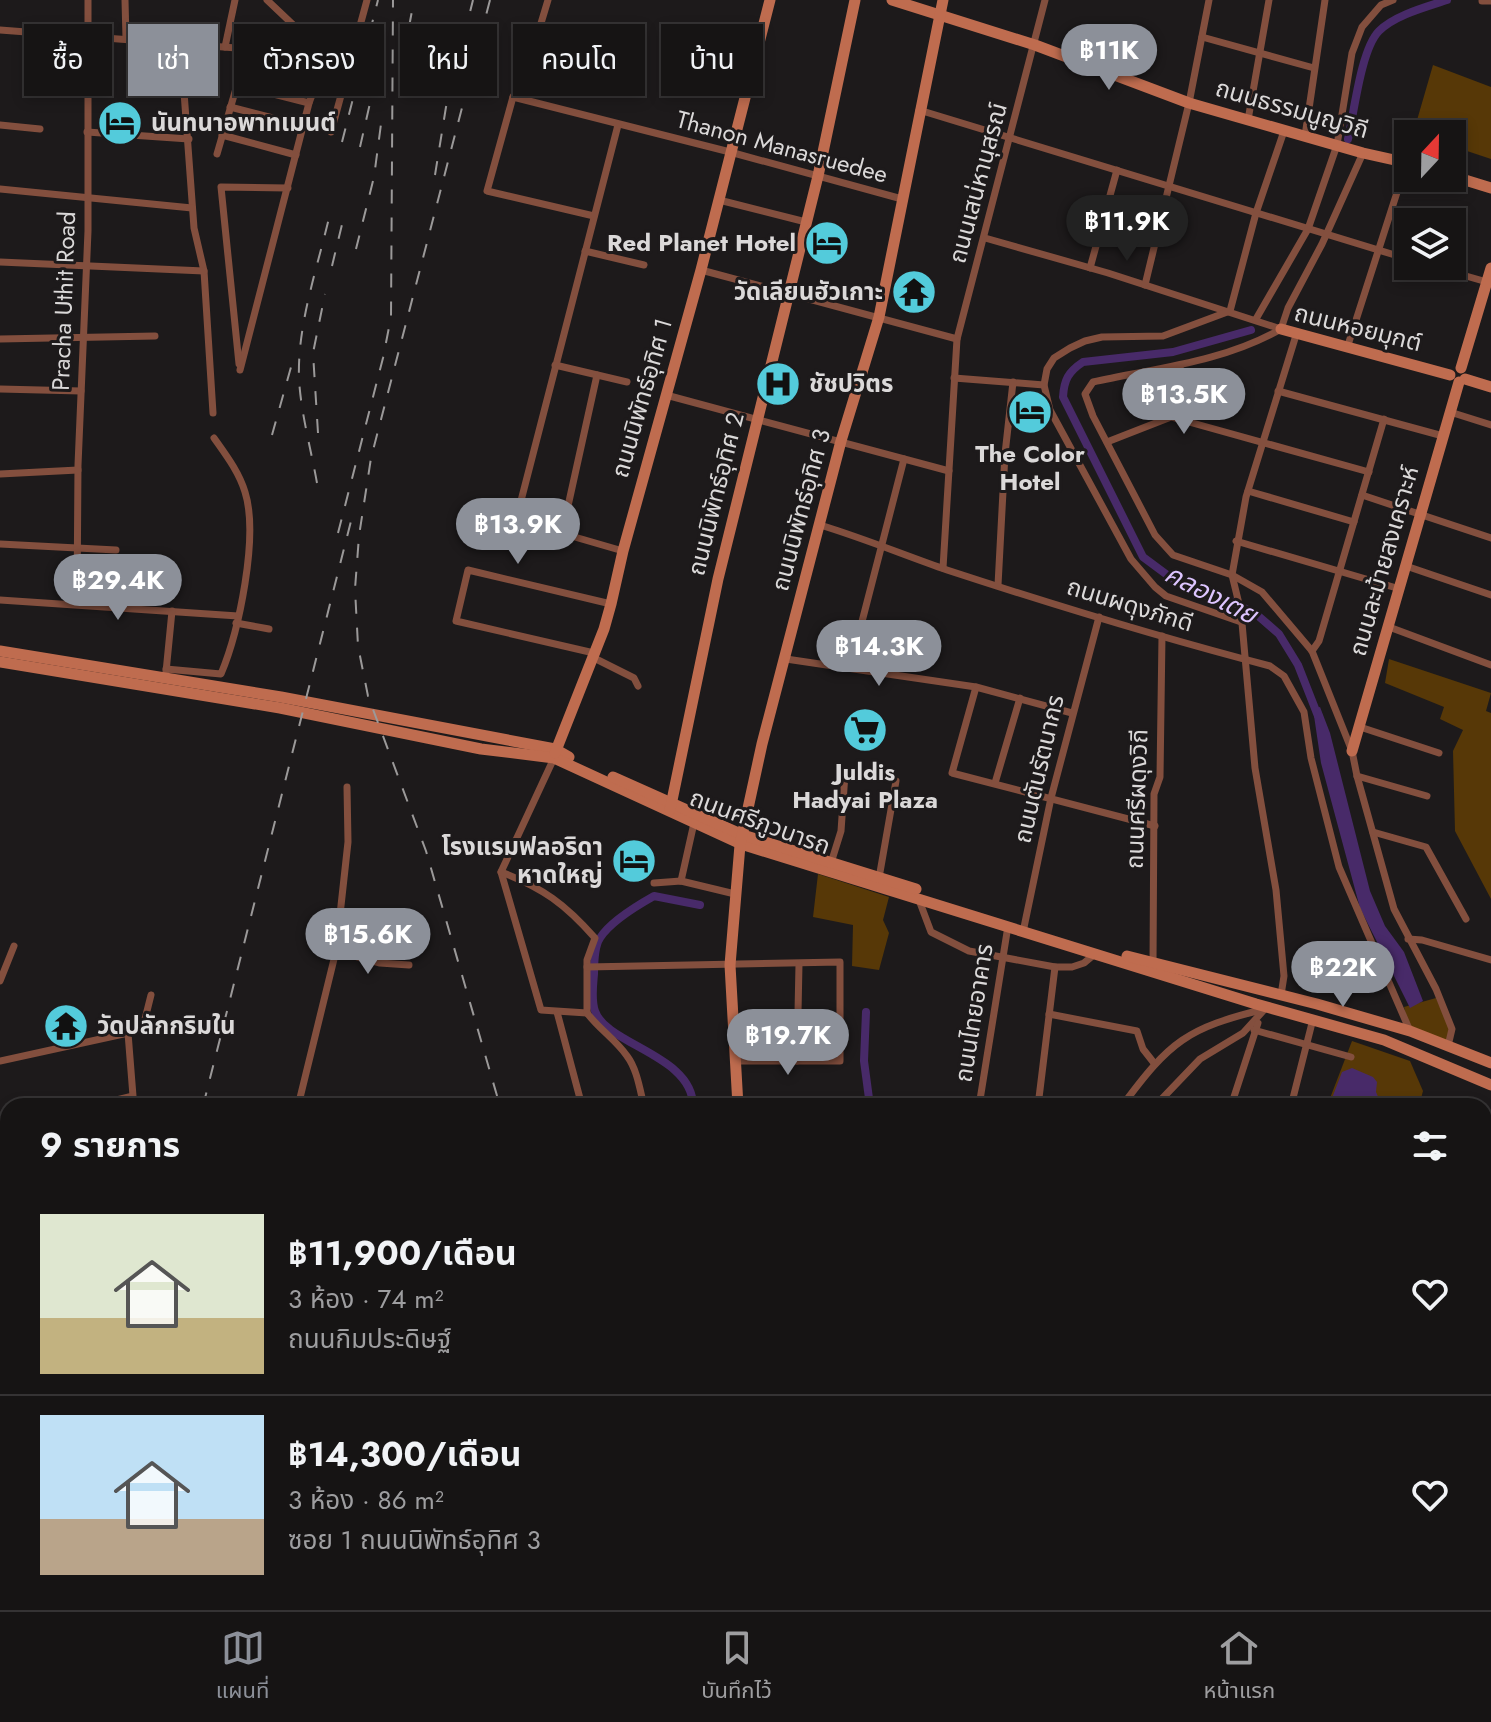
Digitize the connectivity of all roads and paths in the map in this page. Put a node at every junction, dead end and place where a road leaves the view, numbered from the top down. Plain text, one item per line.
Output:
1 (88, 0) edge
2 (125, 0) edge
3 (235, 0) edge
4 (267, 0) edge
5 (548, 0) edge
6 (770, 0) edge
7 (855, 0) edge
8 (892, 0) edge
9 (943, 0) edge
10 (1045, 0) edge
11 (1209, 0) edge
12 (1269, 0) edge
13 (1325, 0) edge
14 (1393, 0) edge
15 (1482, 1) edge
16 (1491, 1) edge
17 (363, 2) edge
18 (1381, 3) edge
19 (940, 13) junction
20 (88, 24) edge
21 (292, 24) edge
22 (0, 30) edge
23 (24, 32) edge
24 (1202, 37) junction
25 (112, 38) edge
26 (126, 39) junction
27 (1035, 45) junction
28 (225, 47) junction
29 (234, 48) edge
30 (1260, 54) junction
31 (1314, 68) junction
32 (87, 96) edge
33 (184, 96) edge
34 (312, 96) edge
35 (513, 97) junction
36 (309, 103) junction
37 (1189, 103) junction
38 (230, 107) junction
39 (919, 110) junction
40 (1248, 120) junction
41 (0, 125) edge
42 (618, 125) junction
43 (304, 126) junction
44 (40, 129) dead end
45 (1284, 131) junction
46 (87, 132) junction
47 (331, 132) dead end
48 (222, 135) junction
49 (1305, 136) junction
50 (189, 139) junction
51 (1011, 139) junction
52 (1337, 145) junction
53 (730, 152) junction
54 (1363, 153) junction
55 (217, 154) dead end
56 (296, 155) junction
57 (1394, 160) edge
58 (1117, 170) junction
59 (818, 176) junction
60 (1466, 180) edge
61 (1169, 186) junction
62 (288, 188) junction
63 (1491, 188) edge
64 (0, 189) edge
65 (1397, 192) edge
66 (88, 198) junction
67 (902, 199) junction
68 (719, 200) junction
69 (192, 208) junction
70 (1256, 213) junction
71 (594, 216) junction
72 (806, 222) junction
73 (1308, 229) junction
74 (1327, 234) junction
75 (985, 238) junction
76 (1377, 250) junction
77 (585, 251) junction
78 (1394, 255) edge
79 (0, 262) edge
80 (86, 264) junction
81 (644, 265) dead end
82 (1090, 268) junction
83 (1491, 268) edge
84 (701, 270) junction
85 (204, 271) junction
86 (1466, 276) edge
87 (1487, 282) junction
88 (1145, 285) junction
89 (788, 294) junction
90 (1230, 311) junction
91 (879, 317) junction
92 (1257, 319) junction
93 (1278, 327) junction
94 (1297, 332) junction
95 (83, 336) junction
96 (155, 336) dead end
97 (0, 339) edge
98 (957, 339) junction
99 (1348, 345) junction
100 (555, 365) junction
101 (1180, 367) junction
102 (597, 375) junction
103 (1459, 376) junction
104 (954, 378) junction
105 (627, 382) dead end
106 (1013, 382) junction
107 (1044, 385) junction
108 (1491, 387) edge
109 (0, 389) edge
110 (81, 391) junction
111 (1278, 391) junction
112 (666, 395) junction
113 (1450, 412) junction
114 (213, 413) dead end
115 (757, 418) junction
116 (1384, 419) junction
117 (1182, 420) junction
118 (1491, 425) edge
119 (1443, 436) junction
120 (214, 438) dead end
121 (1262, 440) junction
122 (841, 441) junction
123 (1107, 442) junction
124 (904, 459) junction
125 (78, 470) junction
126 (949, 471) junction
127 (1369, 472) junction
128 (0, 474) edge
129 (1248, 491) junction
130 (1362, 495) junction
131 (1421, 513) junction
132 (1354, 522) junction
133 (820, 525) junction
134 (562, 533) junction
135 (1491, 538) edge
136 (1236, 541) junction
137 (0, 544) edge
138 (882, 544) junction
139 (77, 548) junction
140 (116, 550) dead end
141 (623, 551) junction
142 (1406, 566) junction
143 (943, 568) junction
144 (1339, 572) junction
145 (1233, 579) junction
146 (998, 585) junction
147 (1400, 589) junction
148 (1491, 595) edge
149 (0, 600) edge
150 (77, 604) junction
151 (611, 604) junction
152 (172, 611) junction
153 (1099, 617) junction
154 (237, 619) junction
155 (1241, 622) junction
156 (1389, 627) junction
157 (269, 629) dead end
158 (1162, 636) junction
159 (0, 651) edge
160 (1312, 651) junction
161 (593, 655) junction
162 (786, 659) junction
163 (1243, 659) junction
164 (0, 662) edge
165 (1491, 665) edge
166 (850, 668) junction
167 (166, 673) junction
168 (638, 686) dead end
169 (976, 687) junction
170 (1020, 698) junction
171 (1072, 713) junction
172 (1360, 727) junction
173 (1352, 751) junction
174 (555, 753) junction
175 (1439, 753) dead end
176 (845, 774) dead end
177 (1357, 776) junction
178 (896, 781) dead end
179 (995, 783) junction
180 (347, 787) dead end
181 (1427, 796) dead end
182 (1051, 798) junction
183 (670, 808) junction
184 (694, 823) junction
185 (1155, 826) junction
186 (1373, 832) junction
187 (742, 839) junction
188 (831, 863) junction
189 (501, 872) junction
190 (879, 878) junction
191 (681, 881) junction
192 (654, 883) dead end
193 (734, 894) junction
194 (918, 898) junction
195 (1466, 919) dead end
196 (1008, 926) junction
197 (1024, 928) junction
198 (1408, 939) junction
199 (14, 946) dead end
200 (336, 951) junction
201 (1096, 953) junction
202 (1003, 958) junction
203 (1491, 960) edge
204 (799, 964) junction
205 (409, 965) dead end
206 (730, 965) junction
207 (587, 967) junction
208 (1055, 967) junction
209 (1153, 968) junction
210 (0, 981) edge
211 (151, 995) dead end
212 (1281, 995) junction
213 (1317, 1004) junction
214 (1261, 1006) junction
215 (557, 1012) junction
216 (587, 1013) junction
217 (1049, 1014) junction
218 (1313, 1019) junction
219 (1254, 1030) junction
220 (1410, 1031) junction
221 (128, 1033) junction
222 (1307, 1043) junction
223 (1448, 1046) junction
224 (1351, 1057) dead end
225 (0, 1061) edge
226 (737, 1061) junction
227 (797, 1061) junction
228 (1154, 1063) junction
229 (1491, 1063) edge
230 (1491, 1085) edge
231 (125, 1098) edge
232 (300, 1098) edge
233 (580, 1098) edge
234 (642, 1098) edge
235 (738, 1098) edge
236 (980, 1098) edge
237 (1039, 1098) edge
238 (1128, 1098) edge
239 (1163, 1098) edge
240 (1233, 1098) edge
241 (1293, 1098) edge

1 - 20 street, Pracha Uthit Road
2 - 26 street
3 - 28 street
4 - 21 street
5 - 35 street
6 - 53 street, ถนนนิพัทธ์อุทิศ 1
7 - 59 street, ถนนนิพัทธ์อุทิศ 2
8 - 19 street, ถนนธรรมนูญวิถี
9 - 19 street, ถนนนิพัทธ์อุทิศ 3
10 - 27 street, ถนนเสน่หานุสรณ์
11 - 24 street
12 - 30 street
13 - 31 street
14 - 18 street
15 - 16 street
17 - 47 street
18 - 52 street
19 - 27 street, ถนนธรรมนูญวิถี
19 - 39 street, ถนนนิพัทธ์อุทิศ 3
22 - 23 street
24 - 30 street
24 - 37 street
25 - 26 street
26 - 28 street
27 - 37 street, ถนนธรรมนูญวิถี
27 - 51 street, ถนนเสน่หานุสรณ์
28 - 29 street
30 - 31 street
30 - 40 street
31 - 49 street
32 - 46 street, Pracha Uthit Road
33 - 50 street
34 - 36 street
35 - 42 street, Thanon Manasruedee
35 - 71 street
36 - 38 street
36 - 43 street
37 - 40 street, ถนนธรรมนูญวิถี
37 - 61 street
38 - 43 street
38 - 48 street
39 - 51 street
39 - 67 street, ถนนนิพัทธ์อุทิศ 3
40 - 45 street, ถนนธรรมนูญวิถี
41 - 44 street
42 - 53 street, Thanon Manasruedee
42 - 71 street
43 - 56 street
45 - 49 street, ถนนธรรมนูญวิถี
45 - 70 street
46 - 50 street
46 - 66 street, Pracha Uthit Road
48 - 55 street
48 - 56 street
49 - 52 street, ถนนธรรมนูญวิถี
50 - 69 street
51 - 58 street
51 - 75 street, ถนนเสน่หานุสรณ์
52 - 54 street, ถนนธรรมนูญวิถี
52 - 73 street
53 - 59 street, Thanon Manasruedee
53 - 68 street, ถนนนิพัทธ์อุทิศ 1
54 - 57 street, ถนนธรรมนูญวิถี
54 - 74 street
56 - 62 street
58 - 61 street
58 - 82 street
59 - 67 street, Thanon Manasruedee
59 - 72 street, ถนนนิพัทธ์อุทิศ 2
60 - 63 street
61 - 70 street
61 - 88 street
62 - 62 street
64 - 66 street
65 - 76 street
66 - 69 street
66 - 80 street, Pracha Uthit Road
67 - 91 street, ถนนนิพัทธ์อุทิศ 3
68 - 72 street
68 - 84 street, ถนนนิพัทธ์อุทิศ 1
69 - 85 street
70 - 73 street
70 - 90 street
71 - 77 street
72 - 89 street, ถนนนิพัทธ์อุทิศ 2
73 - 74 street
73 - 92 street
74 - 76 street
74 - 93 street
75 - 82 street
75 - 98 street, ถนนเสน่หานุสรณ์
76 - 78 street
76 - 99 street
77 - 81 street
77 - 100 street
79 - 80 street
80 - 85 street
80 - 95 street, Pracha Uthit Road
82 - 88 street
83 - 87 street, ถนนละม้ายสงเคราะห์
84 - 89 street
84 - 112 street, ถนนนิพัทธ์อุทิศ 1
85 - 114 street
86 - 87 street
87 - 103 street, ถนนละม้ายสงเคราะห์
88 - 90 street
89 - 91 street
89 - 115 street, ถนนนิพัทธ์อุทิศ 2
90 - 92 street
90 - 107 street
91 - 98 street
91 - 122 street, ถนนนิพัทธ์อุทิศ 3
92 - 93 street
93 - 94 street, ถนนหอยมุกต์
93 - 101 street, ถนนหอยมุกต์
94 - 99 street, ถนนหอยมุกต์
94 - 111 street
95 - 96 street
95 - 97 street
95 - 110 street, Pracha Uthit Road
98 - 104 street, ถนนเสน่หานุสรณ์
99 - 103 street, ถนนหอยมุกต์
100 - 102 street
100 - 134 street
101 - 117 street
101 - 123 street, ถนนหอยมุกต์
102 - 105 street
102 - 134 street
103 - 108 street, ถนนหอยมุกต์
103 - 113 street, ถนนละม้ายสงเคราะห์
104 - 106 street
104 - 126 street, ถนนเสน่หานุสรณ์
106 - 107 street
106 - 146 street
107 - 155 street
109 - 110 street
110 - 125 street, Pracha Uthit Road
111 - 116 street
111 - 121 street
112 - 115 street
112 - 141 street, ถนนนิพัทธ์อุทิศ 1
113 - 118 street
113 - 119 street, ถนนละม้ายสงเคราะห์
115 - 122 street
115 - 183 street, ถนนนิพัทธ์อุทิศ 2
116 - 119 street
116 - 127 street
117 - 121 street
117 - 123 street
119 - 131 street, ถนนละม้ายสงเคราะห์
120 - 154 street
121 - 127 street
121 - 129 street
122 - 124 street
122 - 133 street, ถนนนิพัทธ์อุทิศ 3
123 - 145 street, ถนนหอยมุกต์
124 - 126 street
124 - 138 street
125 - 128 street
125 - 139 street, Pracha Uthit Road
126 - 143 street, ถนนเสน่หานุสรณ์
127 - 130 street
129 - 132 street
129 - 136 street
130 - 131 street
130 - 132 street
131 - 135 street
131 - 142 street, ถนนละม้ายสงเคราะห์
132 - 144 street
133 - 138 street, ถนนผดุงภักดี
133 - 162 street, ถนนนิพัทธ์อุทิศ 3
134 - 141 street
136 - 144 street
136 - 145 street
137 - 139 street
138 - 143 street, ถนนผดุงภักดี
138 - 166 street
139 - 140 street
139 - 150 street, Pracha Uthit Road
141 - 151 street, ถนนนิพัทธ์อุทิศ 1
142 - 147 street, ถนนละม้ายสงเคราะห์
142 - 148 street
143 - 146 street, ถนนผดุงภักดี
144 - 147 street
144 - 160 street
145 - 155 street
145 - 160 street, ถนนละม้ายสงเคราะห์
146 - 153 street, ถนนผดุงภักดี
147 - 156 street, ถนนละม้ายสงเคราะห์
149 - 150 street
150 - 152 street
151 - 161 street, ถนนนิพัทธ์อุทิศ 1
151 - 161 street
152 - 154 street
152 - 167 street
153 - 158 street, ถนนผดุงภักดี
153 - 171 street, ถนนตันรัตนากร
154 - 157 street
154 - 167 street
155 - 163 street
156 - 165 street
156 - 172 street, ถนนละม้ายสงเคราะห์
158 - 163 street, ถนนผดุงภักดี
158 - 185 street, ถนนศรีผดุงวิถี
159 - 167 street, ถนนศรีภูวนารถ
160 - 173 street, ถนนละม้ายสงเคราะห์
161 - 168 street
161 - 174 street, ถนนนิพัทธ์อุทิศ 1
162 - 166 street
162 - 187 street, ถนนนิพัทธ์อุทิศ 3
163 - 212 street
163 - 220 street, ถนนผดุงภักดี
164 - 174 street, ถนนศรีภูวนารถ
166 - 169 street
167 - 174 street, ถนนศรีภูวนารถ
169 - 170 street
169 - 179 street
170 - 171 street
170 - 179 street
171 - 182 street, ถนนตันรัตนากร
172 - 173 street, ถนนละม้ายสงเคราะห์
172 - 175 street
173 - 177 street, ถนนละม้ายสงเคราะห์
174 - 183 street, ถนนศรีภูวนารถ
174 - 189 street, ถนนนิพัทธ์อุทิศ 1
176 - 188 street
177 - 181 street
177 - 186 street, ถนนละม้ายสงเคราะห์
178 - 190 street
179 - 182 street
180 - 200 street
182 - 185 street
182 - 197 street, ถนนตันรัตนากร
183 - 184 street, ถนนศรีภูวนารถ
183 - 187 street, ถนนศรีภูวนารถ
184 - 187 street, ถนนศรีภูวนารถ
184 - 191 street
185 - 209 street, ถนนศรีผดุงวิถี
186 - 195 street
186 - 198 street, ถนนละม้ายสงเคราะห์
187 - 188 street, ถนนศรีภูวนารถ
187 - 193 street, ถนนนิพัทธ์อุทิศ 3
187 - 194 street, ถนนศรีภูวนารถ
188 - 190 street, ถนนศรีภูวนารถ
189 - 207 street
189 - 215 street
190 - 197 street, ถนนศรีภูวนารถ
191 - 192 street
191 - 193 street
193 - 206 street, ถนนนิพัทธ์อุทิศ 3
194 - 196 street, ถนนศรีภูวนารถ
194 - 202 street
196 - 197 street, ถนนศรีภูวนารถ
196 - 202 street, ถนนไทยอาคาร
197 - 201 street, ถนนศรีภูวนารถ
197 - 209 street, ถนนศรีภูวนารถ
198 - 203 street
198 - 223 street, ถนนละม้ายสงเคราะห์
199 - 210 street
200 - 205 street
200 - 232 street
201 - 208 street
201 - 209 street, ถนนศรีภูวนารถ
202 - 208 street
202 - 236 street, ถนนไทยอาคาร
204 - 206 street
204 - 227 street
204 - 227 street
206 - 207 street
206 - 226 street, ถนนนิพัทธ์อุทิศ 3
207 - 216 street
208 - 217 street
209 - 212 street, ถนนศรีภูวนารถ
209 - 214 street, ถนนศรีภูวนารถ
211 - 221 street
212 - 213 street, ถนนศรีภูวนารถ
213 - 218 street
213 - 220 street, ถนนศรีภูวนารถ
214 - 218 street, ถนนศรีภูวนารถ
214 - 219 street
214 - 228 street
214 - 239 street
215 - 216 street
215 - 233 street
216 - 234 street
217 - 228 street
217 - 237 street
218 - 222 street
218 - 230 street, ถนนศรีภูวนารถ
219 - 222 street
219 - 240 street
220 - 223 street, ถนนศรีภูวนารถ
221 - 225 street
221 - 231 street
222 - 224 street
222 - 241 street
223 - 229 street, ถนนศรีภูวนารถ
226 - 227 street
226 - 235 street, ถนนนิพัทธ์อุทิศ 3
228 - 238 street

